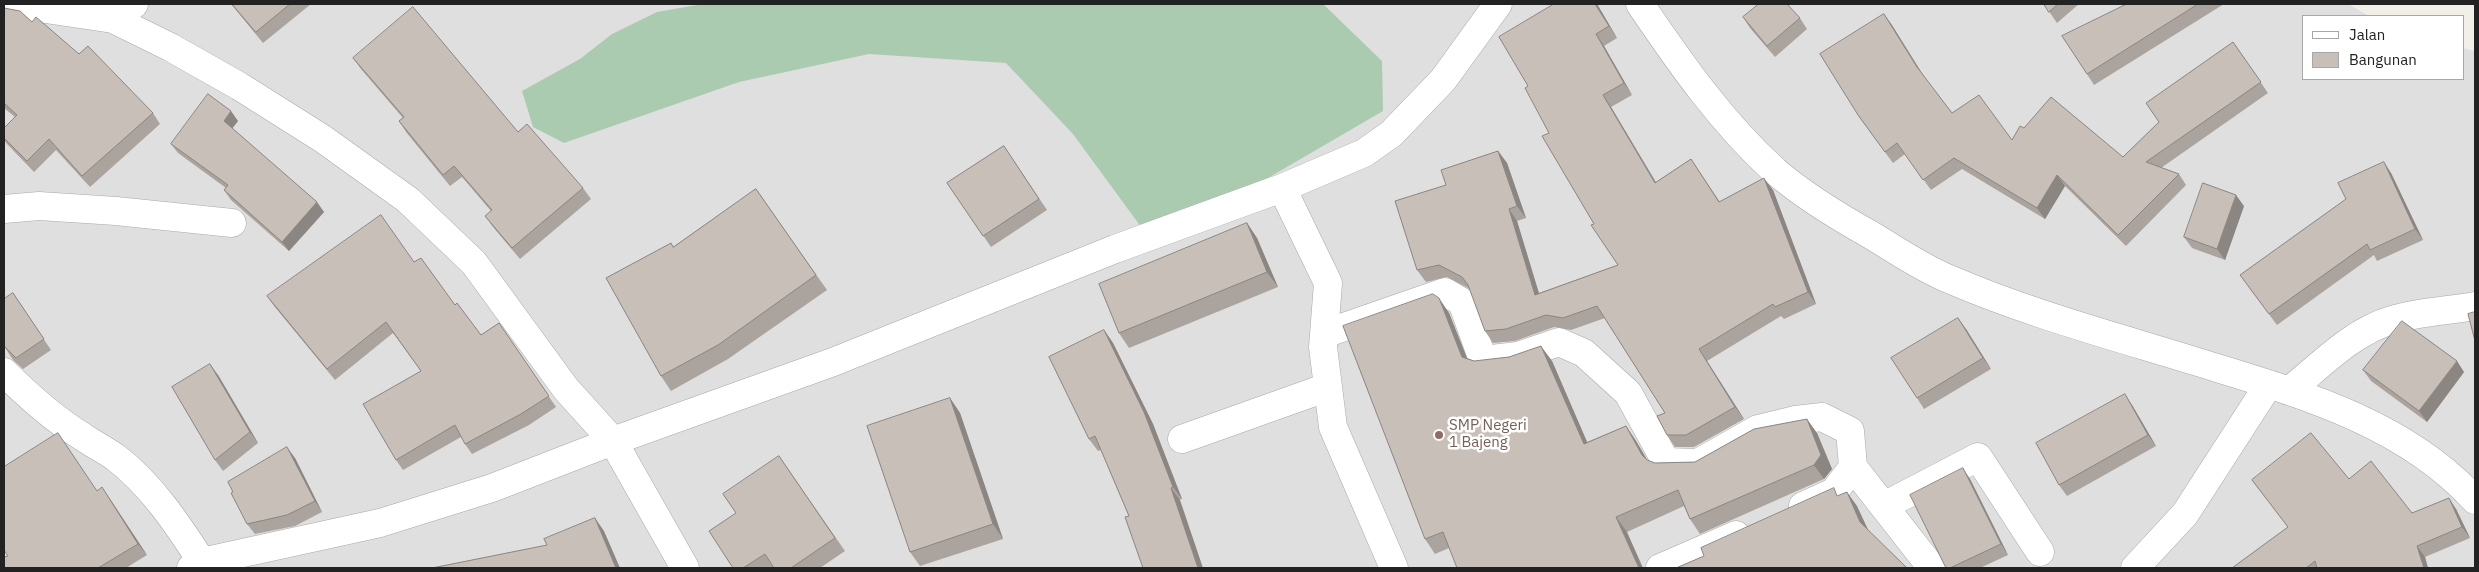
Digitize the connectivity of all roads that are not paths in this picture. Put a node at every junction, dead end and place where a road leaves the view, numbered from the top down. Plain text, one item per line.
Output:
1 (12, 4) edge
2 (1498, 4) edge
3 (1640, 4) edge
4 (124, 12) edge
5 (1282, 188) junction
6 (4, 209) edge
7 (232, 223) dead end
8 (2475, 306) edge
9 (1324, 334) junction
10 (4, 372) edge
11 (1328, 387) junction
12 (2279, 388) junction
13 (1182, 439) dead end
14 (614, 441) junction
15 (1853, 467) junction
16 (2475, 500) edge
17 (1884, 506) junction
18 (2040, 552) dead end
19 (197, 565) edge
20 (685, 568) edge
21 (1394, 568) edge
22 (1660, 568) edge
23 (1932, 568) edge
24 (2135, 568) edge

1 - 4 street
2 - 5 street
3 - 12 street
4 - 14 street
5 - 9 street
5 - 14 street
6 - 7 street
8 - 12 street
9 - 11 street
9 - 15 street
10 - 19 street
11 - 13 street
11 - 21 street
12 - 16 street
12 - 24 street
14 - 19 street
14 - 20 street
15 - 17 street
15 - 22 street
17 - 18 street
17 - 23 street

